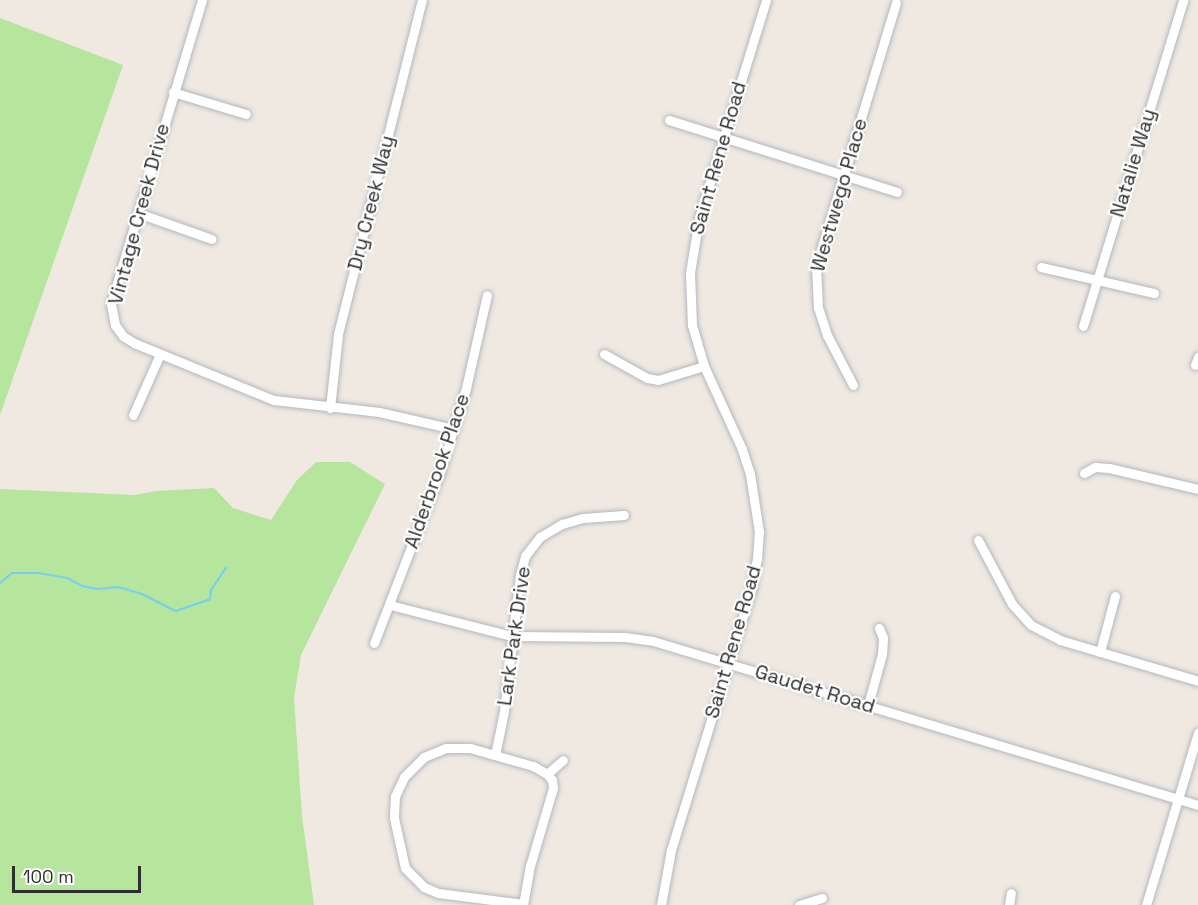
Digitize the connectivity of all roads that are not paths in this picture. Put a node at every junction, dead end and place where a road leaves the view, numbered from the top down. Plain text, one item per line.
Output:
1 (202, 0) edge
2 (422, 0) edge
3 (766, 0) edge
4 (1183, 0) edge
5 (896, 3) dead end
6 (173, 92) junction
7 (246, 114) dead end
8 (669, 120) dead end
9 (723, 138) junction
10 (843, 176) junction
11 (897, 192) dead end
12 (138, 213) junction
13 (212, 239) dead end
14 (1041, 267) dead end
15 (1097, 280) junction
16 (1154, 293) dead end
17 (488, 295) dead end
18 (1083, 326) dead end
19 (160, 354) junction
20 (604, 354) dead end
21 (704, 366) junction
22 (853, 385) dead end
23 (330, 408) junction
24 (133, 415) dead end
25 (454, 429) junction
26 (1084, 473) dead end
27 (1198, 489) edge
28 (624, 515) dead end
29 (978, 540) dead end
30 (1115, 596) dead end
31 (390, 605) junction
32 (879, 628) dead end
33 (512, 636) junction
34 (374, 643) dead end
35 (1100, 652) junction
36 (729, 664) junction
37 (1198, 681) edge
38 (868, 705) junction
39 (1198, 733) edge
40 (495, 756) junction
41 (563, 760) dead end
42 (547, 774) junction
43 (1178, 799) junction
44 (1198, 805) edge
45 (1011, 893) dead end
46 (822, 898) dead end
47 (523, 904) edge
48 (661, 905) edge
49 (799, 905) edge
50 (1009, 905) edge
51 (1146, 905) edge

1 - 6 street, Vintage Creek Drive
2 - 23 street, Dry Creek Way
3 - 9 street, Saint Rene Road
4 - 15 street, Natalie Way
5 - 10 street, Westwego Place
6 - 7 street
6 - 12 street, Vintage Creek Drive
8 - 9 street
9 - 10 street
9 - 21 street, Saint Rene Road
10 - 11 street
10 - 22 street, Westwego Place
12 - 13 street
12 - 19 street, Vintage Creek Drive
14 - 15 street
15 - 16 street
15 - 18 street, Natalie Way
17 - 25 street, Alderbrook Place
19 - 23 street, Vintage Creek Drive
19 - 24 street
20 - 21 street
21 - 36 street, Saint Rene Road
23 - 25 street, Vintage Creek Drive
25 - 31 street, Alderbrook Place
26 - 27 street
28 - 33 street, Lark Park Drive
29 - 35 street
30 - 35 street
31 - 33 street, Gaudet Road
31 - 34 street, Alderbrook Place
32 - 38 street
33 - 36 street, Gaudet Road
33 - 40 street, Lark Park Drive
35 - 37 street
36 - 38 street, Gaudet Road
36 - 48 street, Saint Rene Road
38 - 43 street, Gaudet Road
39 - 43 street
40 - 42 street
40 - 47 street
41 - 42 street
42 - 47 street
43 - 44 street, Gaudet Road
43 - 51 street
45 - 50 street
46 - 49 street

